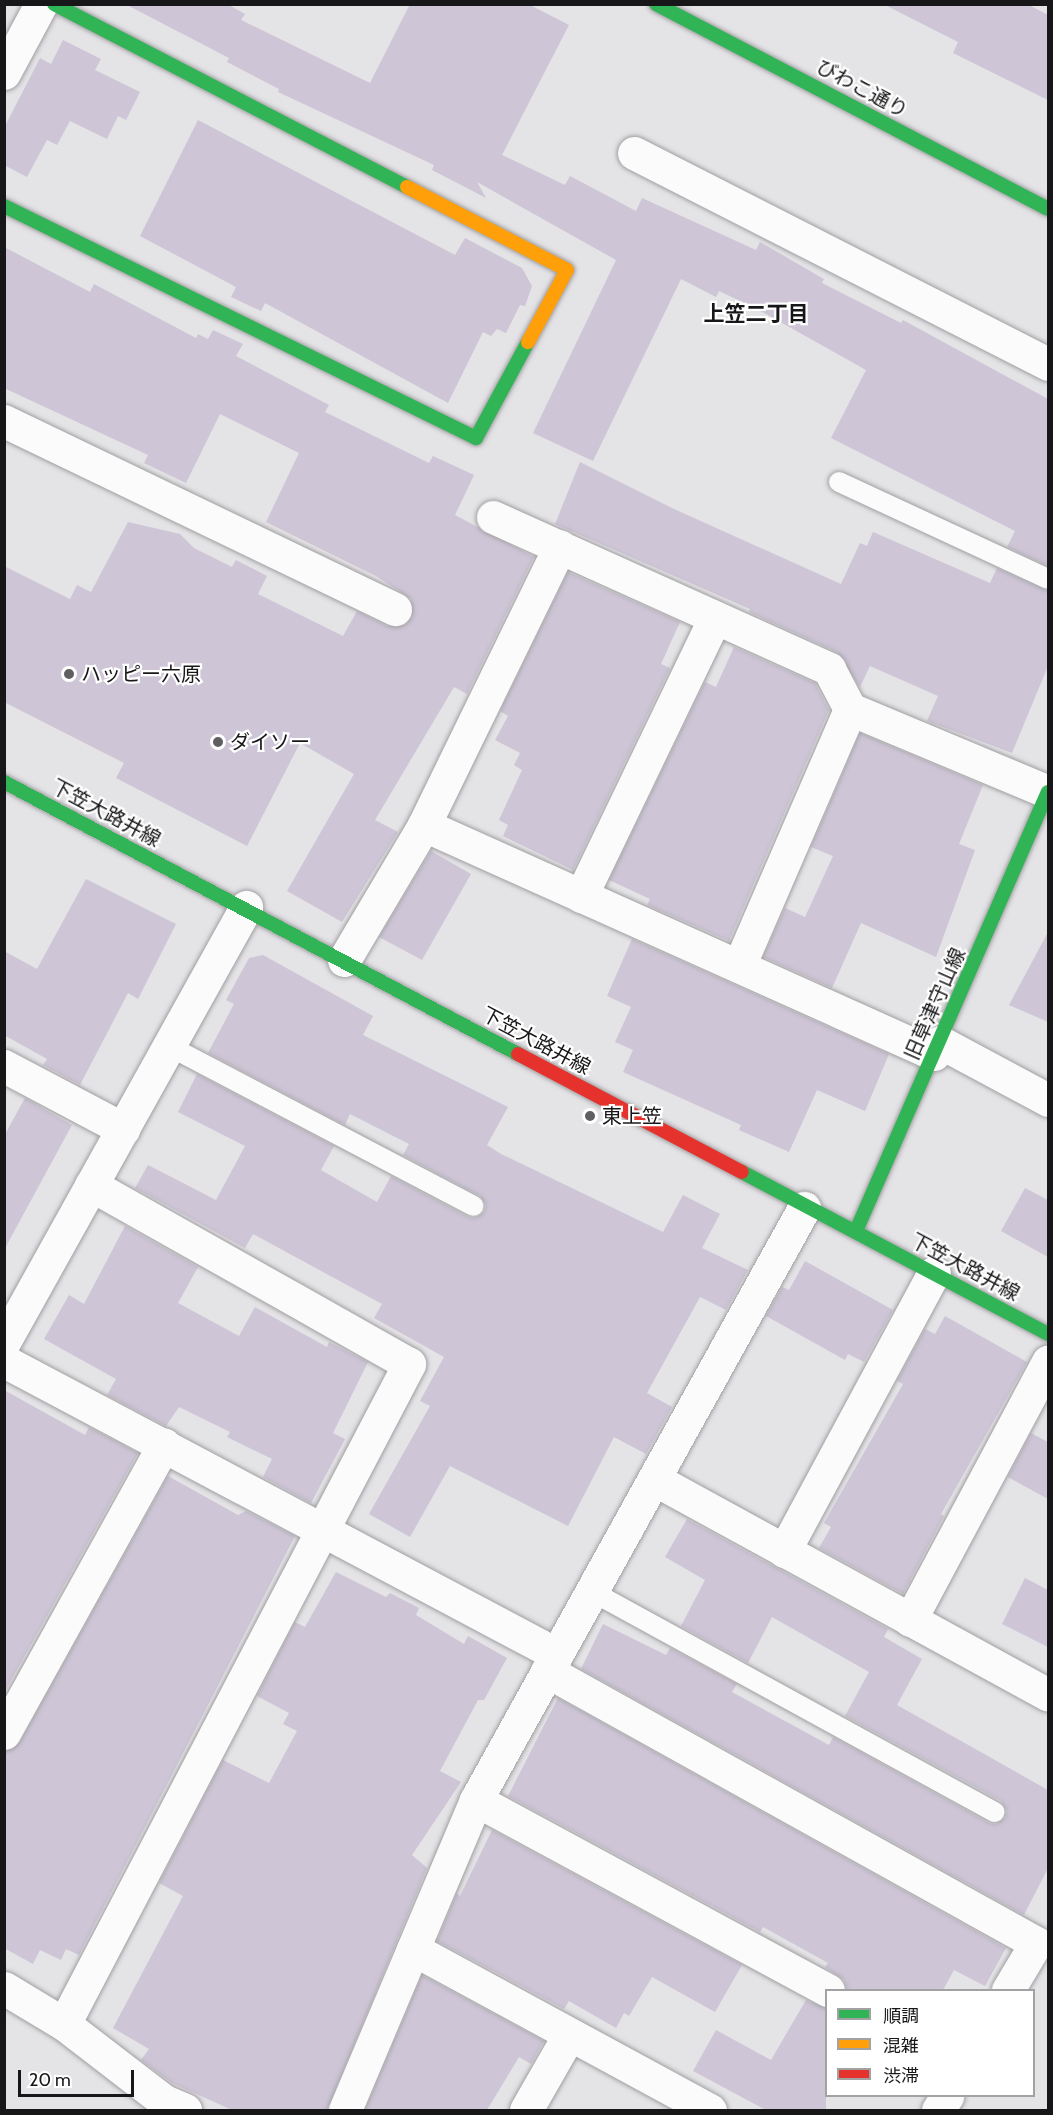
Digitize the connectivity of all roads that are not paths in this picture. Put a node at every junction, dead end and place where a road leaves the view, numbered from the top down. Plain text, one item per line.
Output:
1 (41, 4) edge
2 (54, 4) edge
3 (656, 4) edge
4 (4, 74) edge
5 (634, 153) dead end
6 (4, 206) edge
7 (1048, 209) edge
8 (1048, 364) edge
9 (4, 421) edge
10 (839, 482) dead end
11 (494, 517) dead end
12 (560, 546) junction
13 (1048, 579) edge
14 (395, 609) dead end
15 (715, 618) junction
16 (850, 709) junction
17 (4, 782) edge
18 (1048, 792) edge
19 (424, 825) junction
20 (581, 896) junction
21 (246, 908) junction
22 (344, 960) junction
23 (739, 966) junction
24 (169, 1046) junction
25 (937, 1048) junction
26 (4, 1066) edge
27 (1048, 1100) edge
28 (123, 1129) junction
29 (91, 1185) junction
30 (474, 1206) dead end
31 (804, 1208) junction
32 (856, 1231) junction
33 (934, 1273) junction
34 (1048, 1334) edge
35 (4, 1342) edge
36 (4, 1361) edge
37 (1048, 1362) edge
38 (164, 1444) junction
39 (654, 1479) junction
40 (325, 1530) junction
41 (784, 1551) junction
42 (591, 1591) junction
43 (910, 1620) junction
44 (552, 1663) junction
45 (1046, 1687) edge
46 (4, 1733) edge
47 (476, 1800) junction
48 (995, 1812) dead end
49 (413, 1948) junction
50 (4, 1988) edge
51 (826, 1989) edge
52 (1009, 1989) edge
53 (64, 2024) junction
54 (569, 2035) junction
55 (946, 2097) edge
56 (185, 2110) edge
57 (345, 2110) edge
58 (526, 2110) edge
59 (710, 2110) edge
60 (938, 2110) edge

1 - 4 street
2 - 6 street
3 - 7 street, びわこ通り
5 - 8 street
9 - 14 street
10 - 13 lane
11 - 12 street
12 - 15 street
12 - 19 street
15 - 16 street
15 - 20 street
16 - 18 street
16 - 23 street
17 - 21 street, 下笠大路井線
18 - 25 street, 旧草津守山線
19 - 20 street
19 - 22 street
20 - 23 street
21 - 22 street, 下笠大路井線
21 - 24 street
22 - 31 street, 下笠大路井線
23 - 25 street
24 - 28 street
24 - 30 lane
25 - 27 street
25 - 32 street, 旧草津守山線
26 - 28 street
28 - 29 street
29 - 35 street
29 - 40 street
31 - 32 street, 下笠大路井線
31 - 39 street
32 - 33 street, 下笠大路井線
33 - 34 street, 下笠大路井線
33 - 41 street
36 - 38 street
37 - 43 street
38 - 40 street
38 - 46 street
39 - 41 street
39 - 42 street
40 - 44 street
40 - 53 street
41 - 43 street
42 - 44 street
42 - 48 lane
43 - 45 street
44 - 47 street
44 - 52 street
47 - 49 street
47 - 51 street
49 - 54 street
49 - 57 street
50 - 53 street
53 - 56 street
54 - 58 street
54 - 59 street
55 - 60 street

